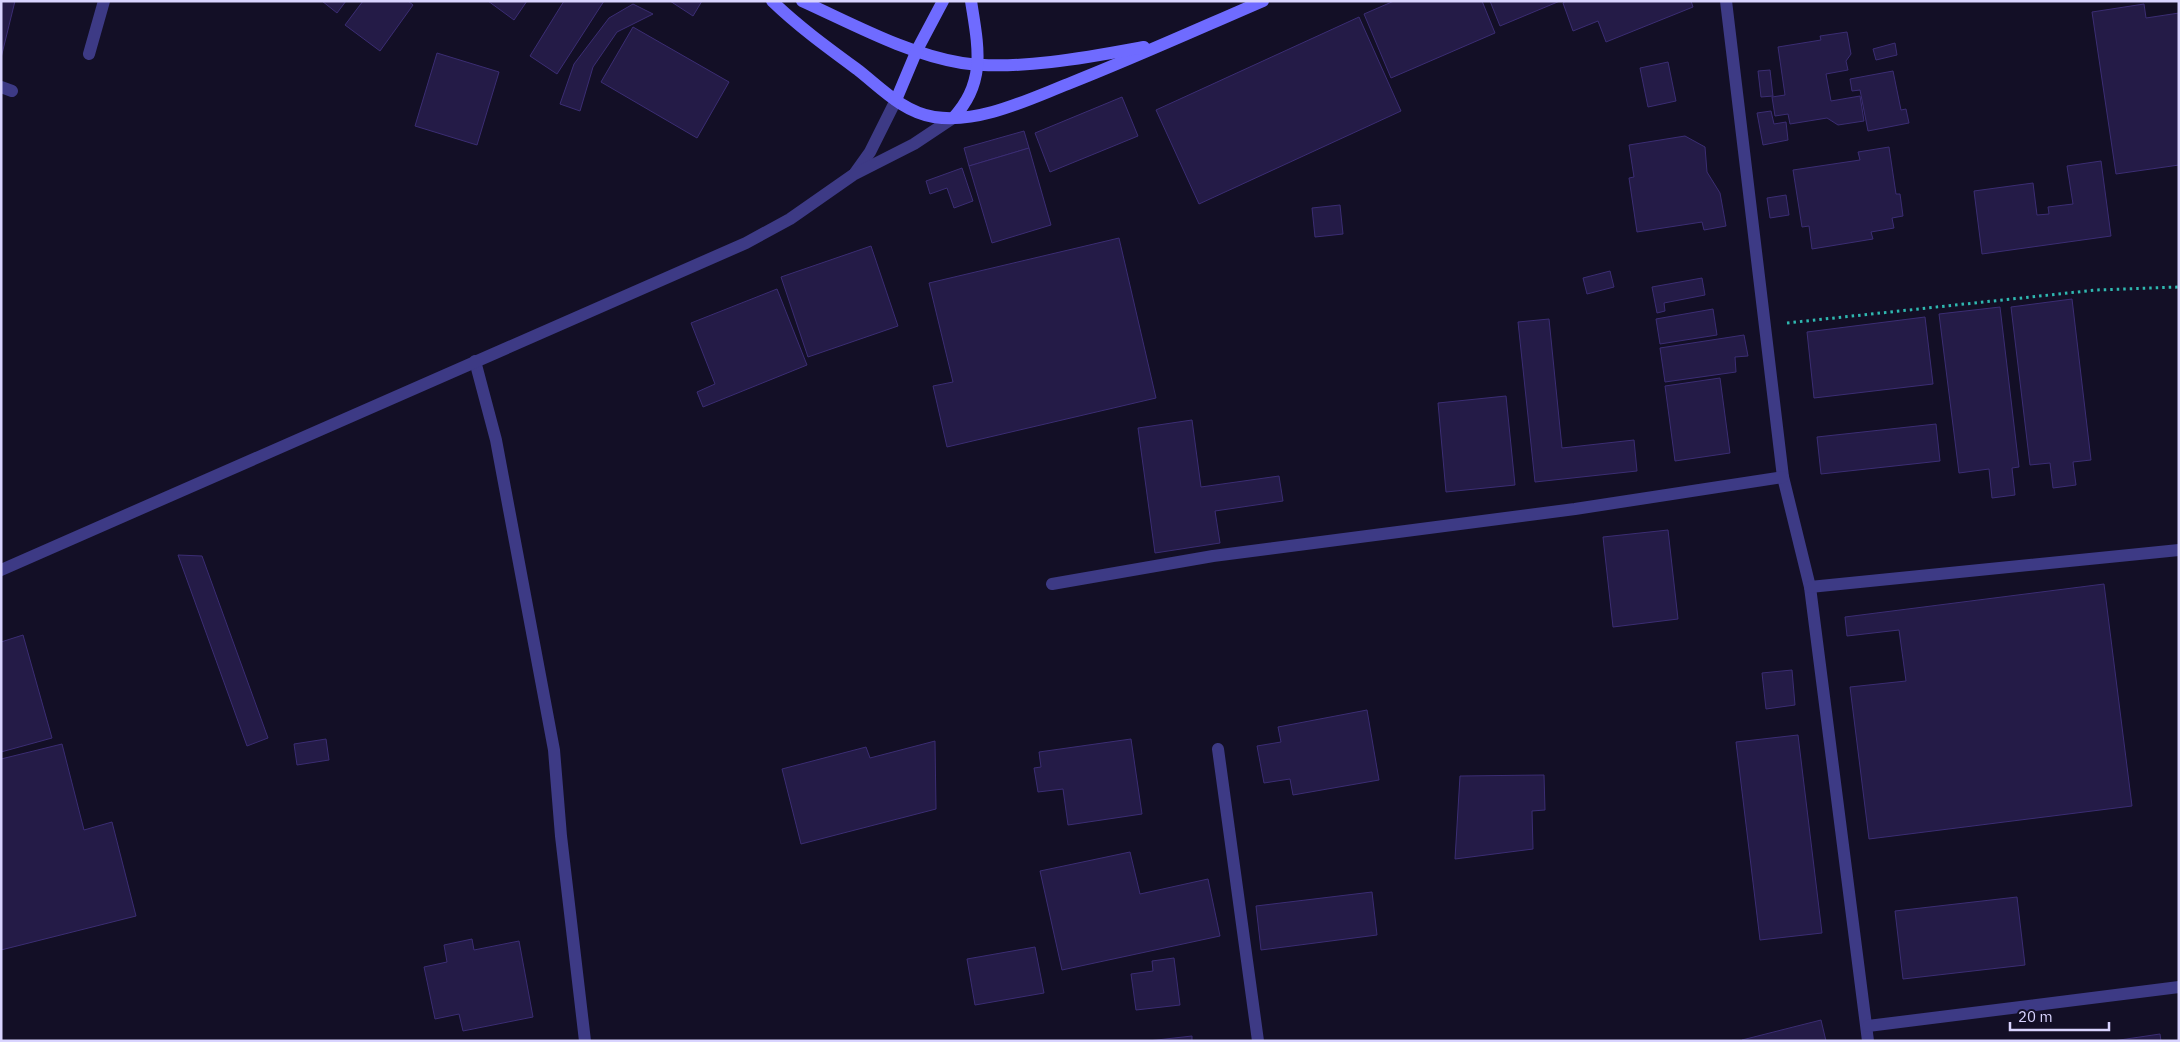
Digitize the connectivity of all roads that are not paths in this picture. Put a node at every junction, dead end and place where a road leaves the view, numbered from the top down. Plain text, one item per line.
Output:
1 (104, 1) edge
2 (772, 1) edge
3 (802, 1) edge
4 (943, 1) edge
5 (970, 1) edge
6 (1262, 1) edge
7 (1726, 1) edge
8 (1164, 44) junction
9 (917, 50) junction
10 (89, 54) dead end
11 (978, 64) junction
12 (896, 100) junction
13 (953, 118) junction
14 (853, 176) junction
15 (475, 361) junction
16 (1783, 477) junction
17 (2179, 550) edge
18 (1, 570) edge
19 (1052, 584) dead end
20 (1810, 587) junction
21 (1218, 749) dead end
22 (2179, 987) edge
23 (1868, 1026) junction
24 (584, 1041) edge
25 (1258, 1041) edge
26 (1868, 1041) edge

1 - 10 street
2 - 12 main road
3 - 9 main road
4 - 9 main road
5 - 11 main road
6 - 8 main road
7 - 16 street
8 - 11 main road
8 - 13 main road
9 - 11 main road
9 - 12 main road
11 - 13 main road
12 - 13 main road
12 - 14 street
13 - 14 street
14 - 15 street
15 - 18 street
15 - 24 street
16 - 19 street
16 - 20 street
17 - 20 street
20 - 23 street
21 - 25 street
22 - 23 street
23 - 26 street

